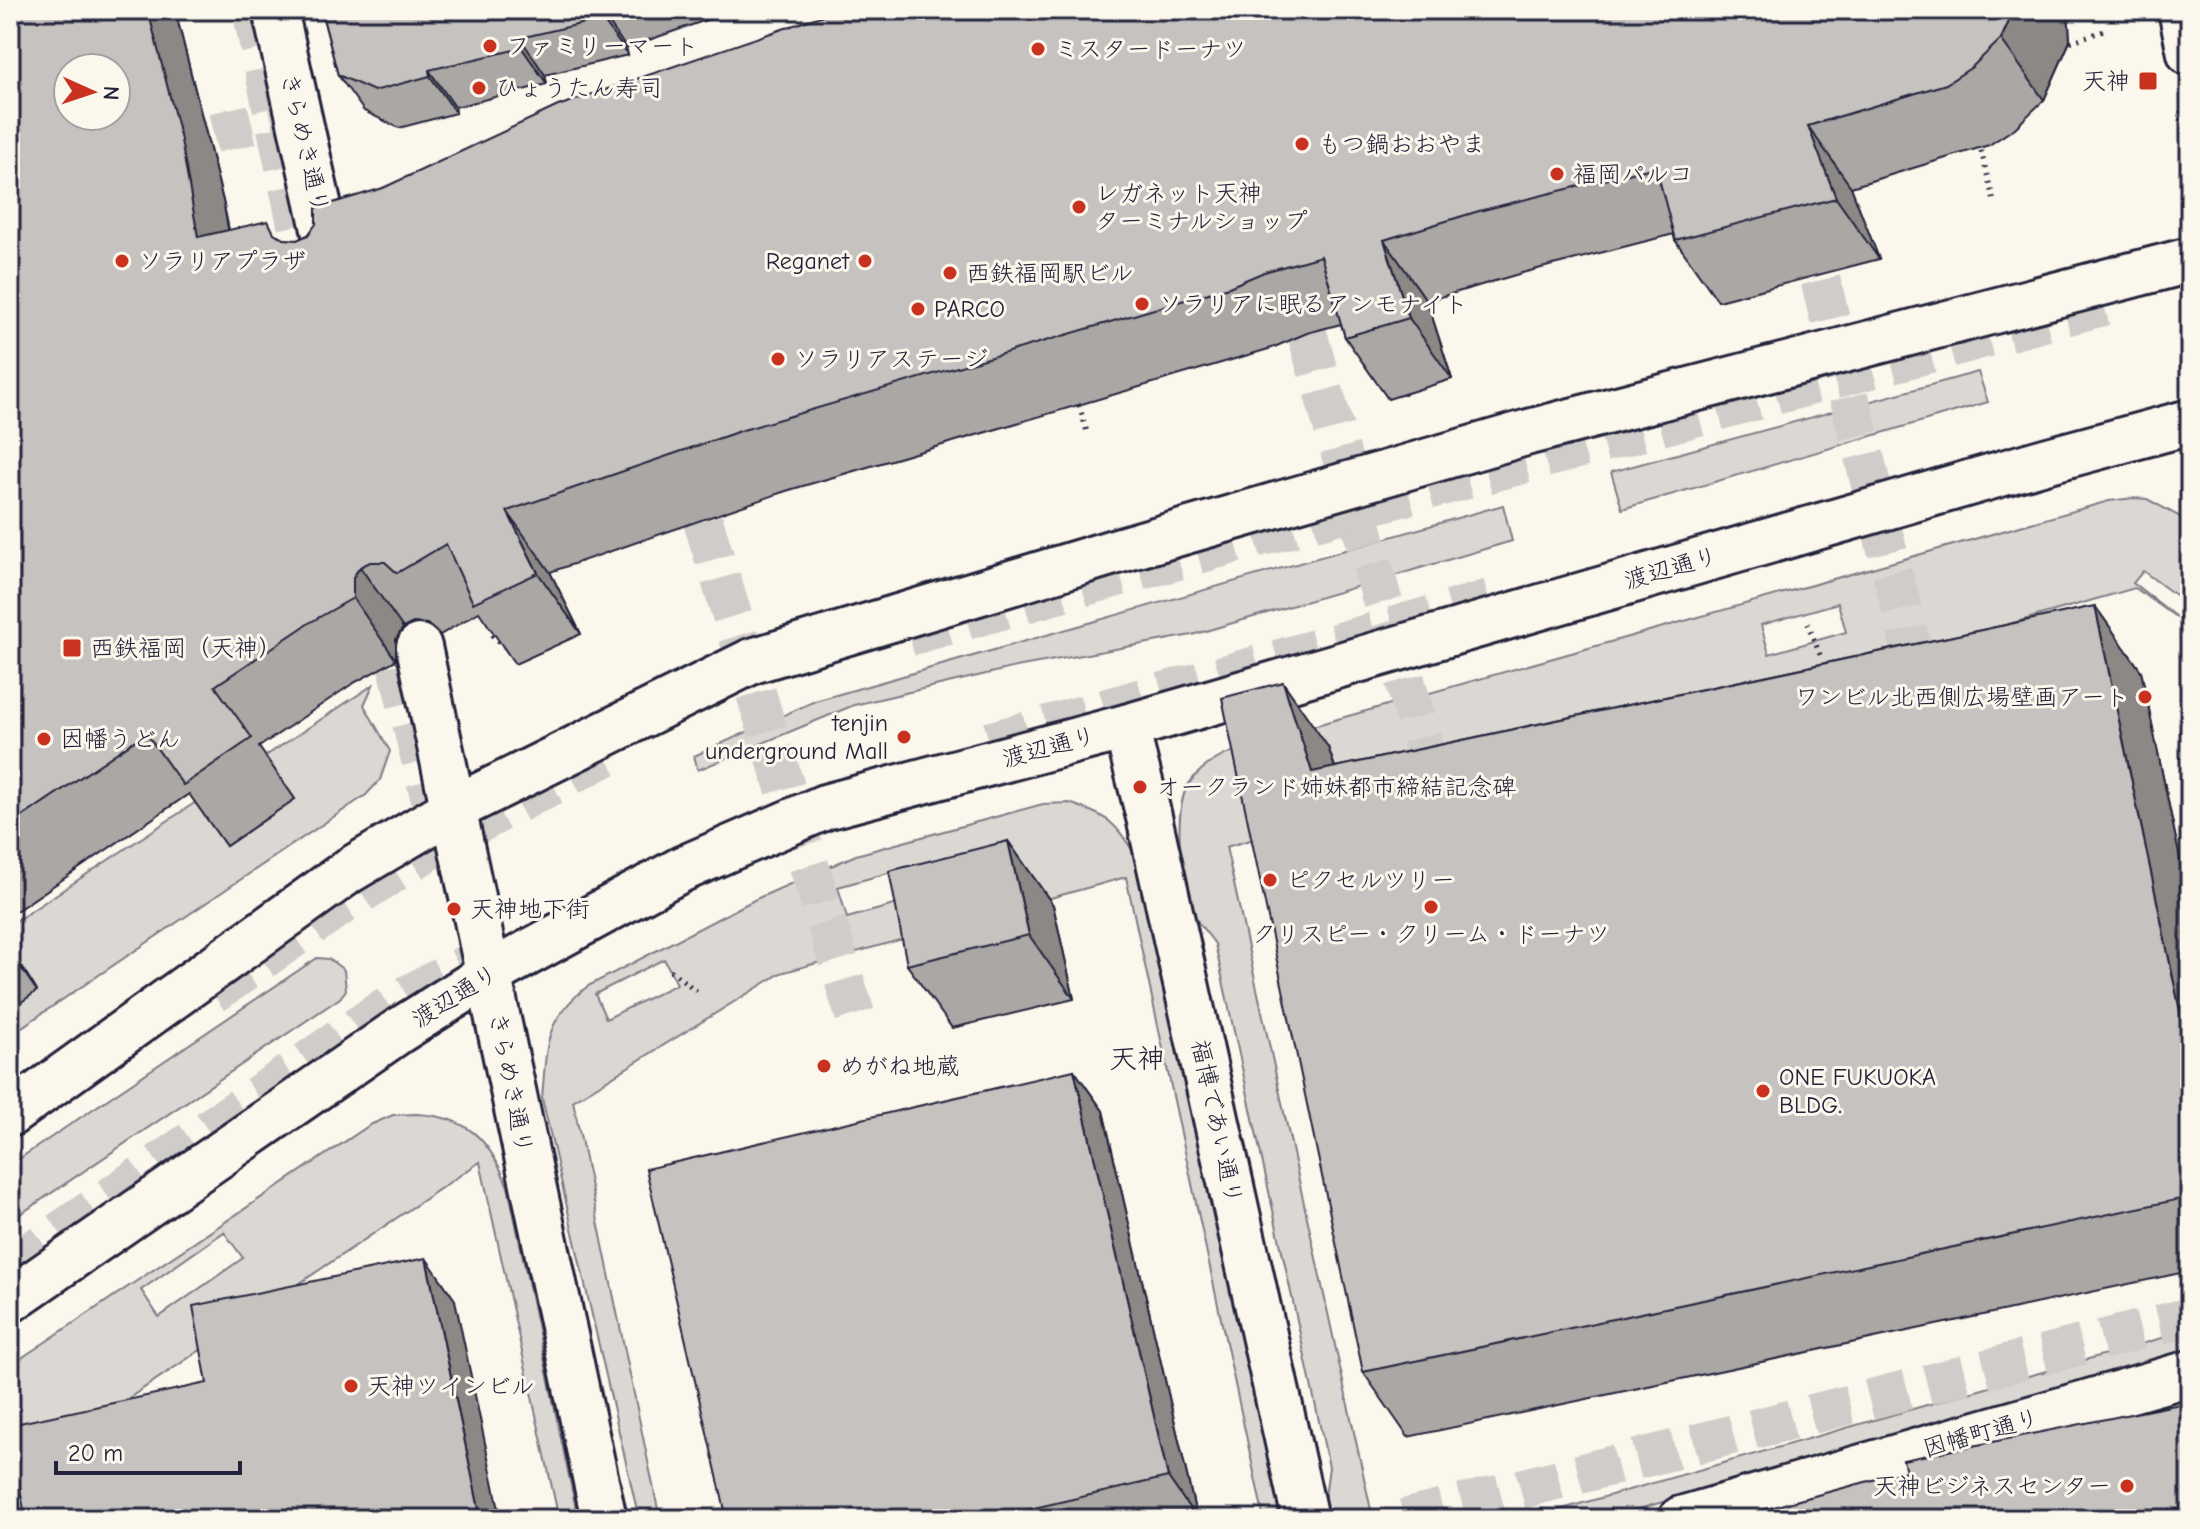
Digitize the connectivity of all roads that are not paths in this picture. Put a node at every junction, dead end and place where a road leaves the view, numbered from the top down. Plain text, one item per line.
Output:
1 (275, 10) edge
2 (2181, 10) edge
3 (2190, 53) edge
4 (2190, 260) edge
5 (335, 277) edge
6 (2190, 422) edge
7 (419, 647) dead end
8 (1126, 727) junction
9 (453, 809) junction
10 (489, 974) junction
11 (10, 1114) edge
12 (10, 1300) edge
13 (2190, 1373) edge
14 (604, 1519) edge
15 (1305, 1519) edge
16 (1681, 1519) edge

1 - 5 main road, きらめき通り
2 - 3 main road
4 - 9 main road
6 - 8 main road, 渡辺通り
7 - 9 main road, きらめき通り
8 - 10 main road, 渡辺通り
8 - 15 main road, 福博であい通り
9 - 10 main road, きらめき通り
9 - 11 main road
10 - 12 main road, 渡辺通り
10 - 14 main road, きらめき通り
13 - 16 main road, 因幡町通り

